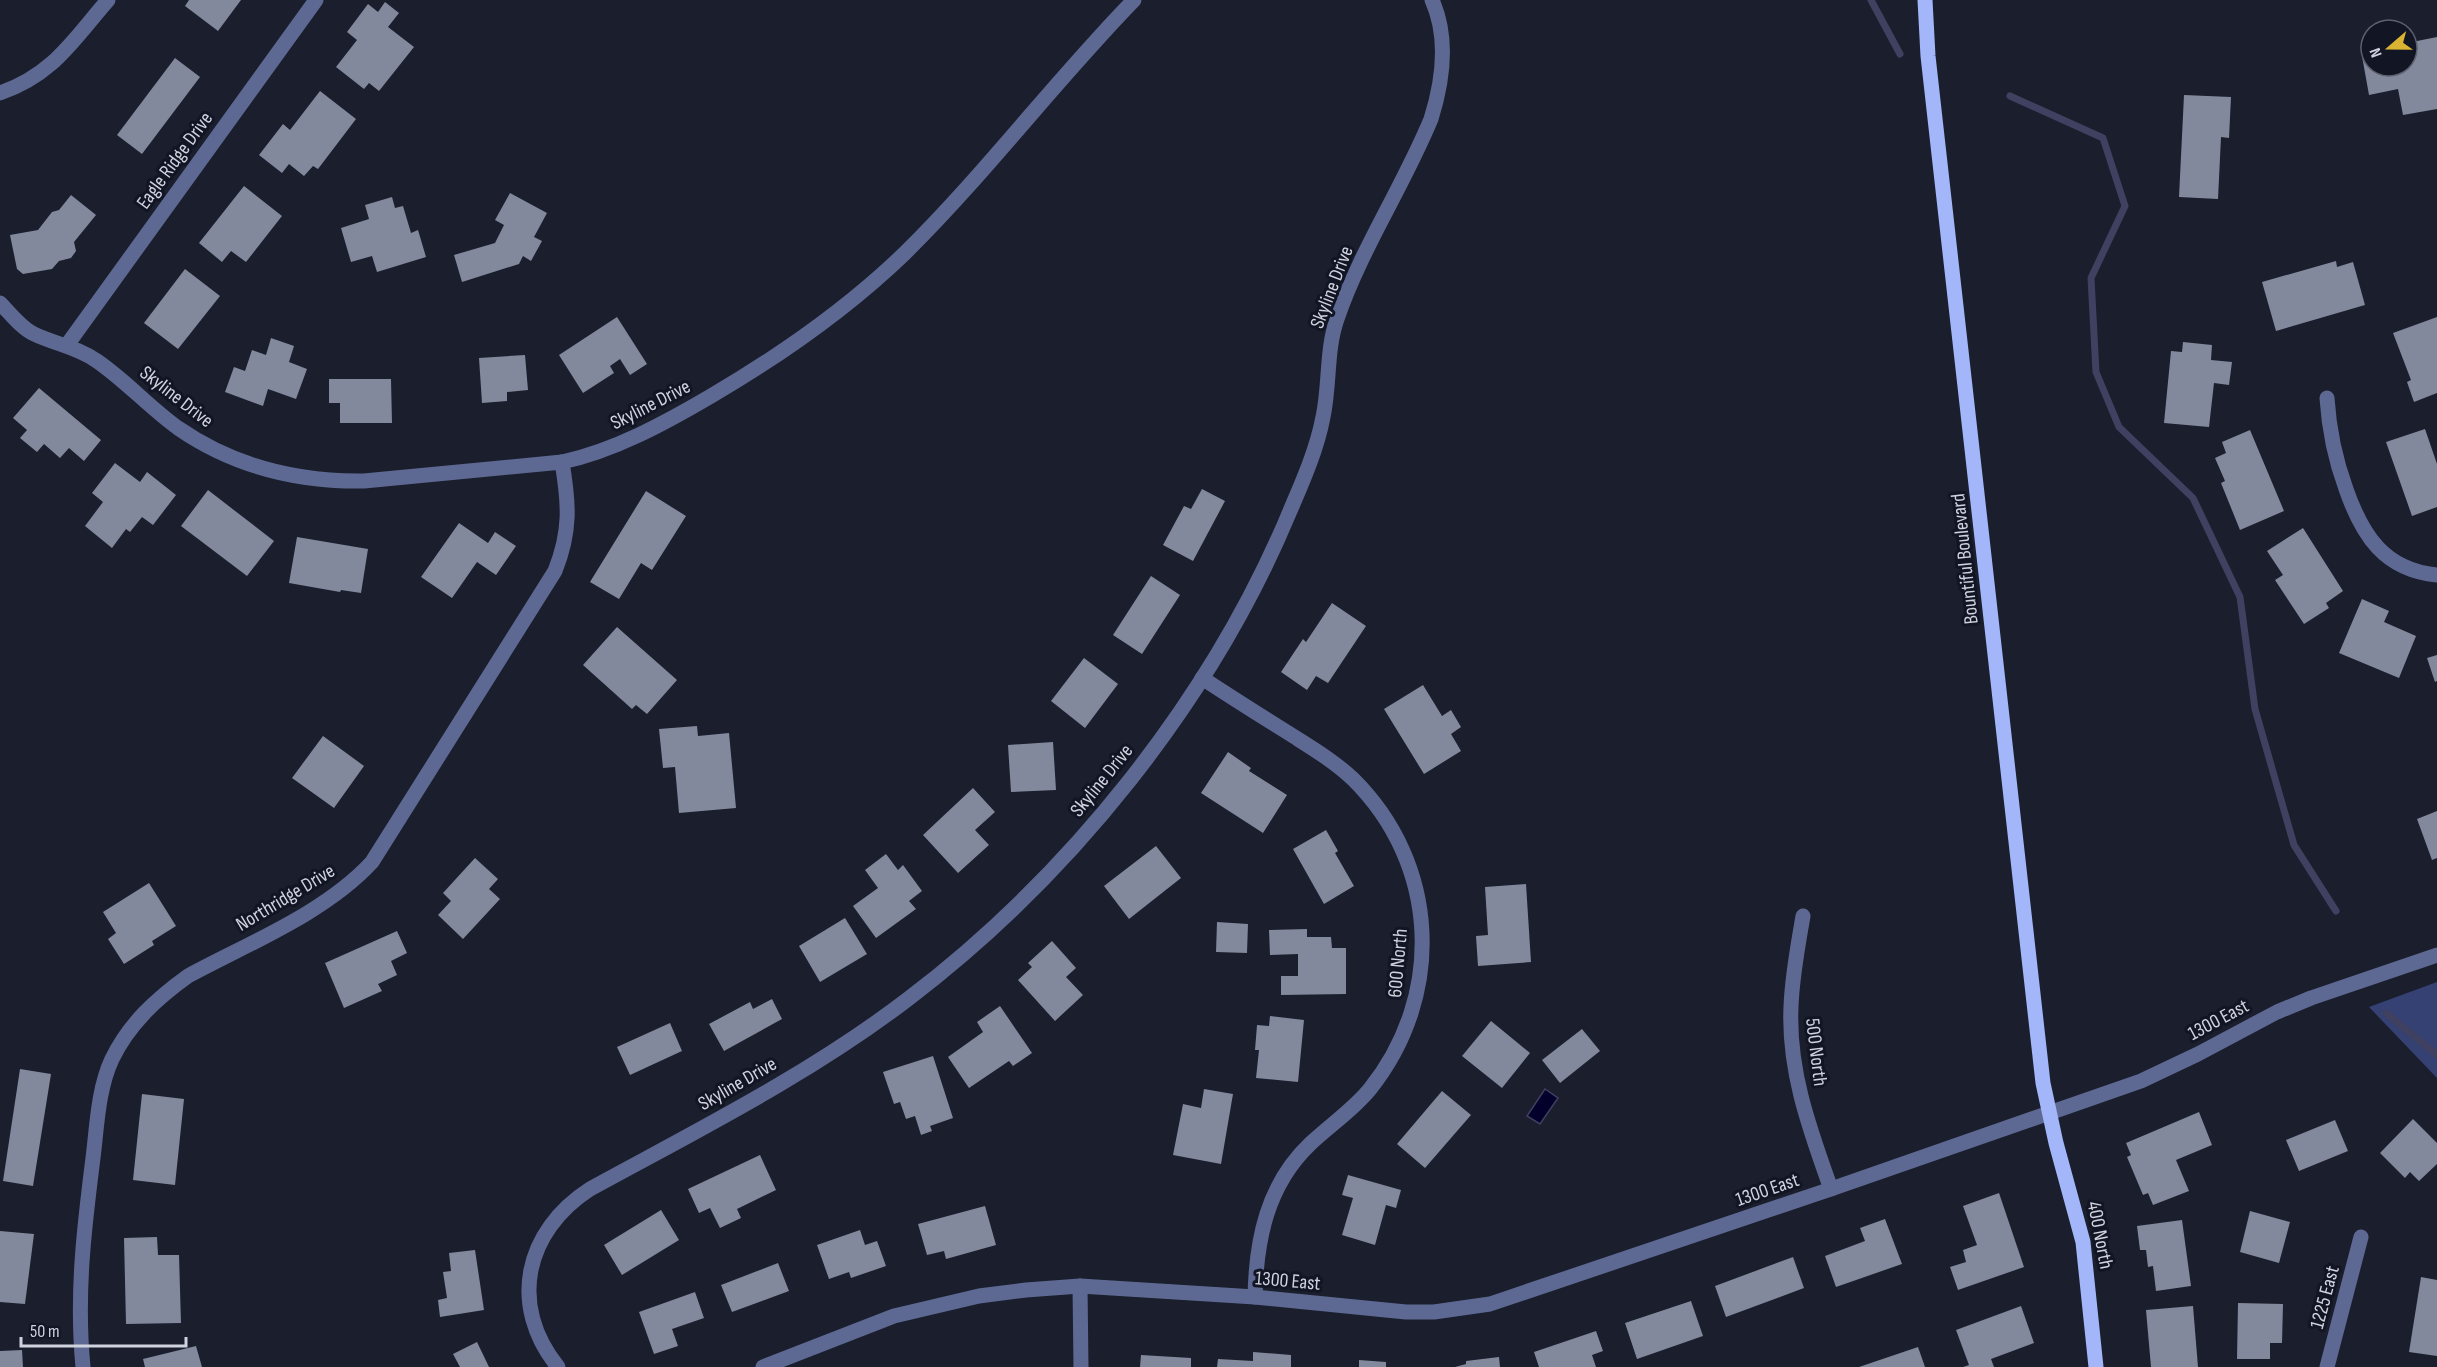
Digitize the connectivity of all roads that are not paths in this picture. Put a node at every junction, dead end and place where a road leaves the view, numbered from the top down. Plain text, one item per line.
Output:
1 (108, 0) edge
2 (315, 0) edge
3 (1134, 0) edge
4 (1432, 0) edge
5 (1925, 0) edge
6 (0, 93) edge
7 (0, 303) edge
8 (67, 345) junction
9 (2327, 398) dead end
10 (562, 462) junction
11 (2437, 575) edge
12 (1202, 678) junction
13 (1803, 916) dead end
14 (2437, 955) edge
15 (2049, 1113) junction
16 (1831, 1189) junction
17 (2361, 1237) dead end
18 (1080, 1286) junction
19 (1255, 1298) junction
20 (83, 1367) edge
21 (558, 1367) edge
22 (763, 1367) edge
23 (1081, 1367) edge
24 (2096, 1367) edge
25 (2327, 1367) edge

1 - 6 street
2 - 8 street, Eagle Ridge Drive
3 - 10 street, Skyline Drive
4 - 12 street, Skyline Drive
5 - 15 main road, Bountiful Boulevard
7 - 8 street, Skyline Drive
8 - 10 street, Skyline Drive
9 - 11 street
10 - 20 street, Northridge Drive
12 - 19 street, 600 North
12 - 21 street, Skyline Drive
13 - 16 street, 500 North
14 - 15 street, 1300 East
15 - 16 street, 1300 East
15 - 24 main road, 400 North
16 - 19 street, 1300 East
17 - 25 street, 1225 East
18 - 19 street, 1300 East
18 - 22 street
18 - 23 street

